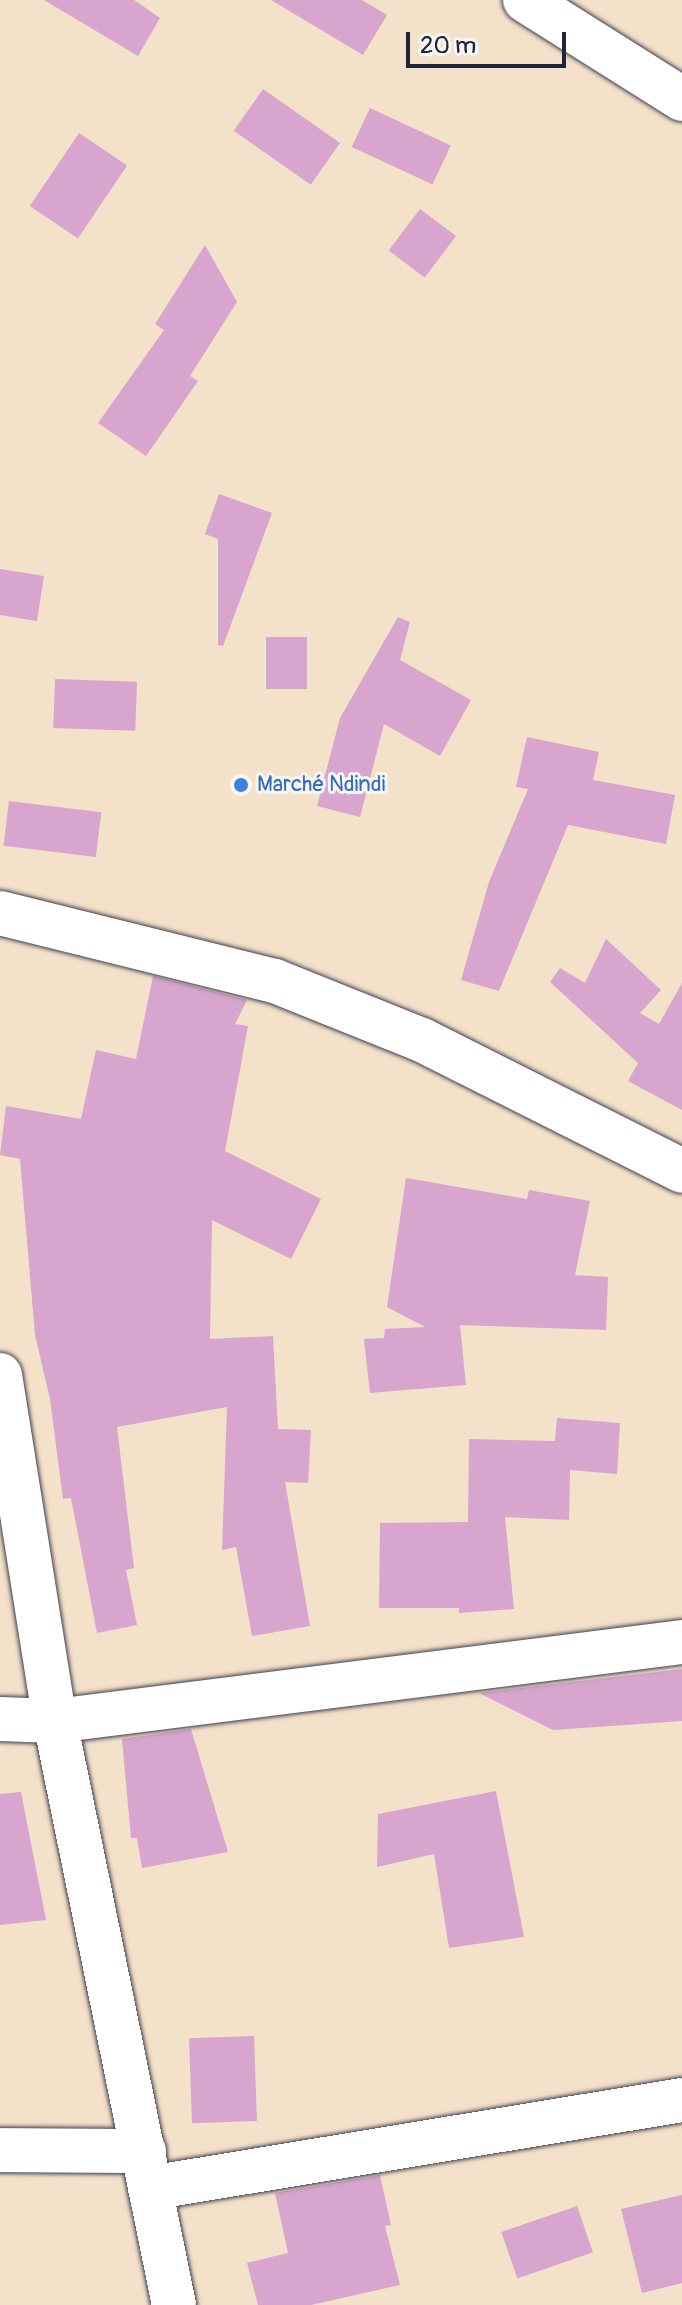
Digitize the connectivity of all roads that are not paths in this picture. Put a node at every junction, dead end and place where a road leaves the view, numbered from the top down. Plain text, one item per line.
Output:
1 (525, 0) edge
2 (682, 99) edge
3 (0, 913) edge
4 (682, 1171) edge
5 (0, 1375) edge
6 (682, 1642) edge
7 (0, 1719) edge
8 (55, 1721) junction
9 (682, 2100) edge
10 (0, 2150) edge
11 (147, 2170) junction
12 (174, 2305) edge

1 - 2 street
3 - 4 street
5 - 8 street
6 - 8 street
7 - 8 street
8 - 11 street
9 - 11 street
10 - 11 street
11 - 12 street

